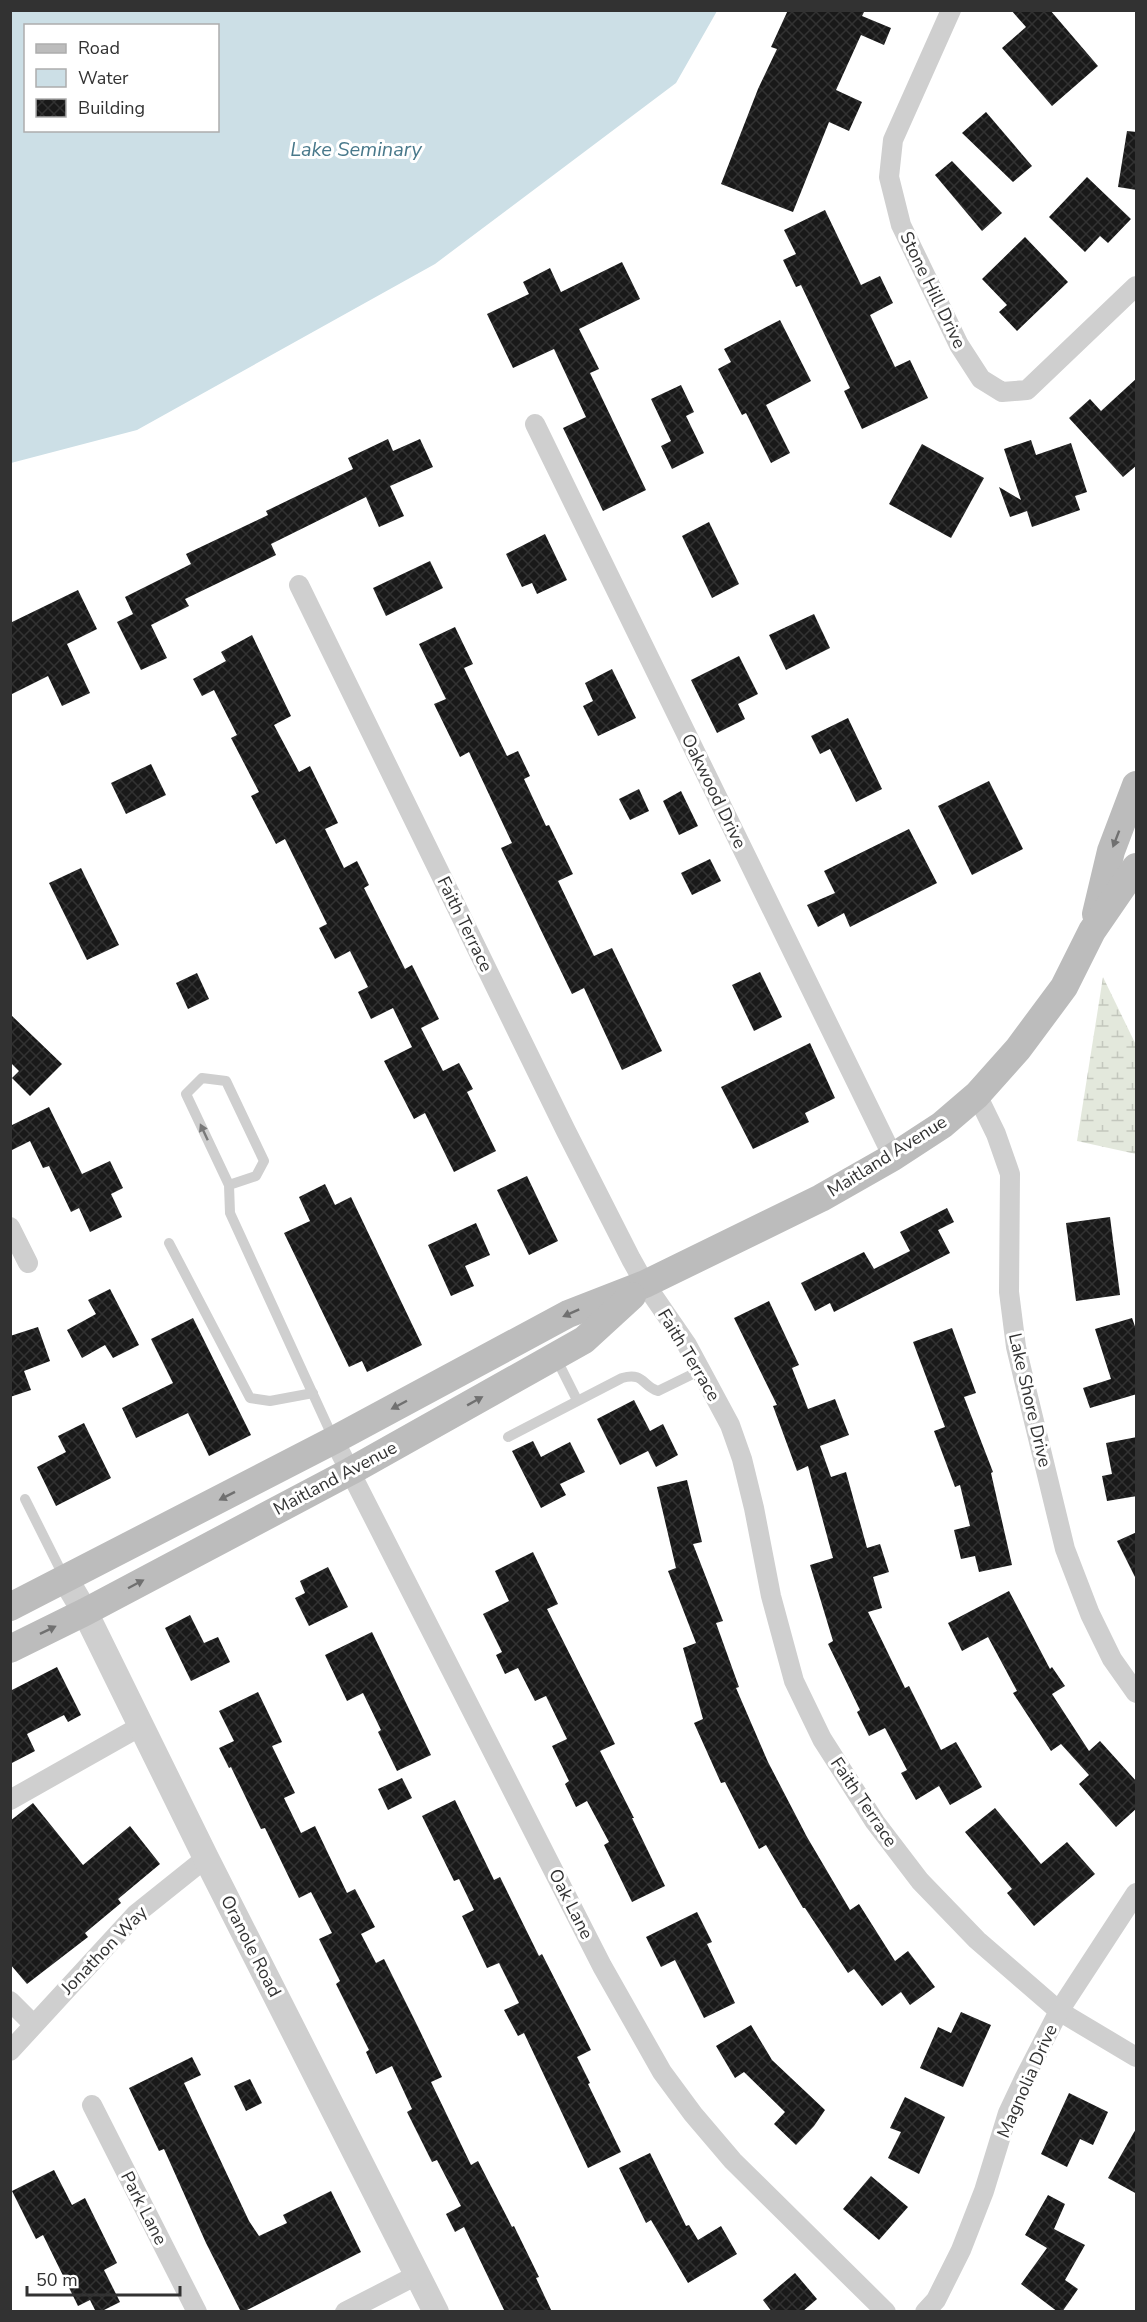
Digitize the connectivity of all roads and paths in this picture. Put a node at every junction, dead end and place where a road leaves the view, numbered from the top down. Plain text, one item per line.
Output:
1 (951, 10) edge
2 (1137, 286) edge
3 (535, 424) dead end
4 (299, 585) dead end
5 (1137, 785) edge
6 (1137, 867) edge
7 (1092, 931) junction
8 (977, 1095) junction
9 (892, 1157) junction
10 (229, 1185) junction
11 (10, 1227) edge
12 (169, 1243) dead end
13 (28, 1263) dead end
14 (645, 1284) junction
15 (555, 1356) junction
16 (701, 1370) junction
17 (313, 1393) junction
18 (577, 1400) junction
19 (508, 1437) dead end
20 (334, 1440) junction
21 (351, 1471) junction
22 (25, 1499) dead end
23 (66, 1580) junction
24 (10, 1607) edge
25 (85, 1612) junction
26 (10, 1648) edge
27 (1137, 1693) edge
28 (141, 1725) junction
29 (10, 1800) edge
30 (206, 1858) junction
31 (1137, 1893) edge
32 (10, 2001) edge
33 (1059, 2011) junction
34 (33, 2024) junction
35 (10, 2051) edge
36 (1137, 2057) edge
37 (92, 2105) dead end
38 (417, 2275) junction
39 (196, 2312) edge
40 (345, 2312) edge
41 (436, 2312) edge
42 (886, 2312) edge
43 (925, 2312) edge

1 - 2 street, Stone Hill Drive
3 - 9 street, Oakwood Drive
4 - 14 street, Faith Terrace
5 -> 7 main road, Maitland Avenue
6 - 7 main road, Maitland Avenue
7 - 8 main road, Maitland Avenue
8 - 9 main road, Maitland Avenue
8 - 27 street, Lake Shore Drive
9 - 14 main road, Maitland Avenue
10 -> 10 lane
10 - 17 lane
11 - 13 street
12 - 17 lane
14 - 15 main road, Maitland Avenue
14 - 16 street, Faith Terrace
14 -> 20 main road, Maitland Avenue
15 - 18 lane
21 -> 15 main road, Maitland Avenue
16 - 18 lane
16 - 33 street, Faith Terrace
17 - 20 lane
18 - 19 lane
20 - 21 street, Oak Lane
20 -> 23 main road, Maitland Avenue
25 -> 21 main road, Maitland Avenue
21 - 42 street, Oak Lane
22 - 23 lane
23 - 24 main road, Maitland Avenue
23 - 25 street, Oranole Road
26 -> 25 main road, Maitland Avenue
25 - 28 street, Oranole Road
28 - 29 street
28 - 30 street, Oranole Road
30 - 34 street, Jonathon Way
30 - 38 street, Oranole Road
31 - 33 street, Magnolia Drive
32 - 34 street
33 - 36 street, Faith Terrace
33 - 43 street, Magnolia Drive
34 - 35 street, Jonathon Way
37 - 39 street, Park Lane
38 - 40 street
38 - 41 street, Oranole Road

